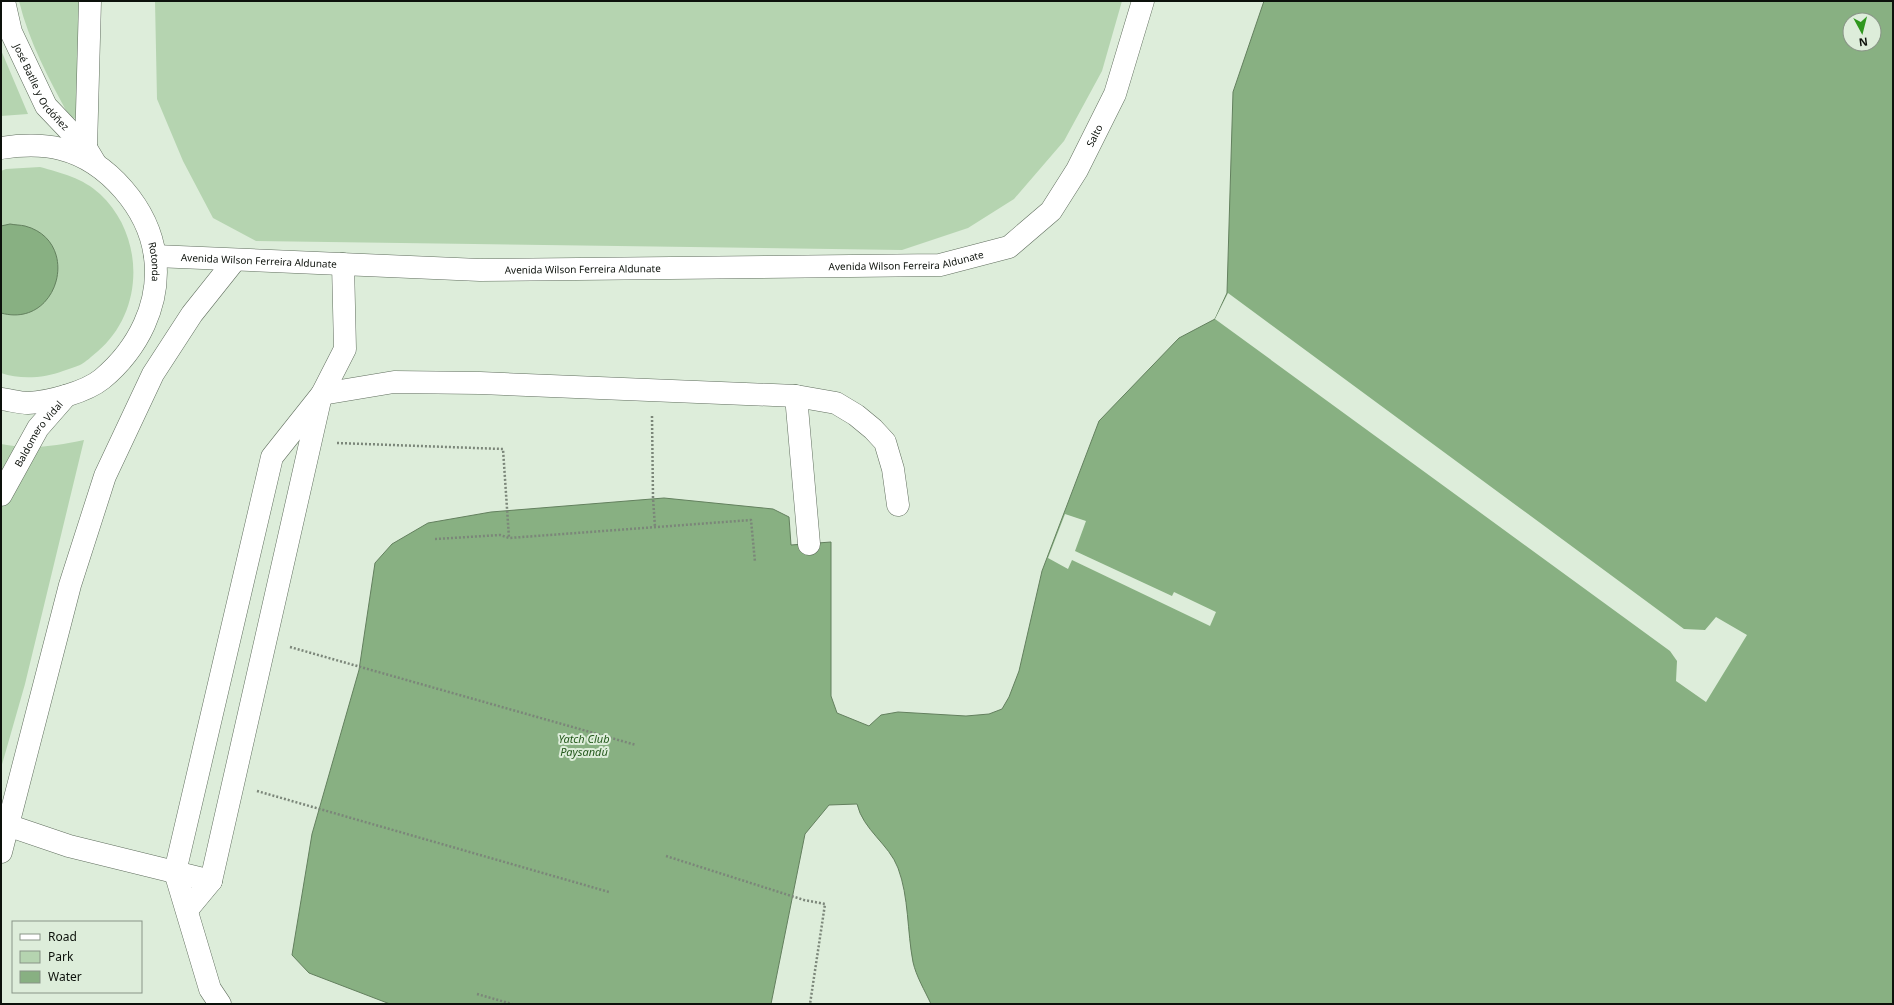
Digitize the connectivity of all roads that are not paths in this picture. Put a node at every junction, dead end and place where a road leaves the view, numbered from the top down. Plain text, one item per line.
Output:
1 (4, 1) edge
2 (90, 1) edge
3 (1143, 1) edge
4 (1, 148) edge
5 (91, 156) junction
6 (1008, 247) joint
7 (155, 256) junction
8 (235, 260) junction
9 (343, 264) junction
10 (322, 394) junction
11 (66, 396) junction
12 (796, 396) junction
13 (1, 399) edge
14 (1, 495) edge
15 (898, 505) dead end
16 (810, 544) dead end
17 (5, 824) edge
18 (1, 852) edge
19 (175, 872) junction
20 (211, 881) junction
21 (187, 910) junction
22 (220, 1004) edge

1 - 5 street, José Batlle y Ordóñez
2 - 5 street
3 - 6 street, Salto
4 - 5 street, Rotonda
5 - 7 street, Rotonda
6 - 9 street, Avenida Wilson Ferreira Aldunate
7 - 8 street, Avenida Wilson Ferreira Aldunate
7 - 11 street, Rotonda
8 - 9 street, Avenida Wilson Ferreira Aldunate
8 - 17 street
9 - 10 street
10 - 12 street
10 - 19 street
10 - 20 street
11 - 13 street, Rotonda
11 - 14 street, Baldomero Vidal
12 - 15 street
12 - 16 street
17 - 18 street
17 - 19 street
19 - 20 street
19 - 21 street
20 - 21 street
21 - 22 street

